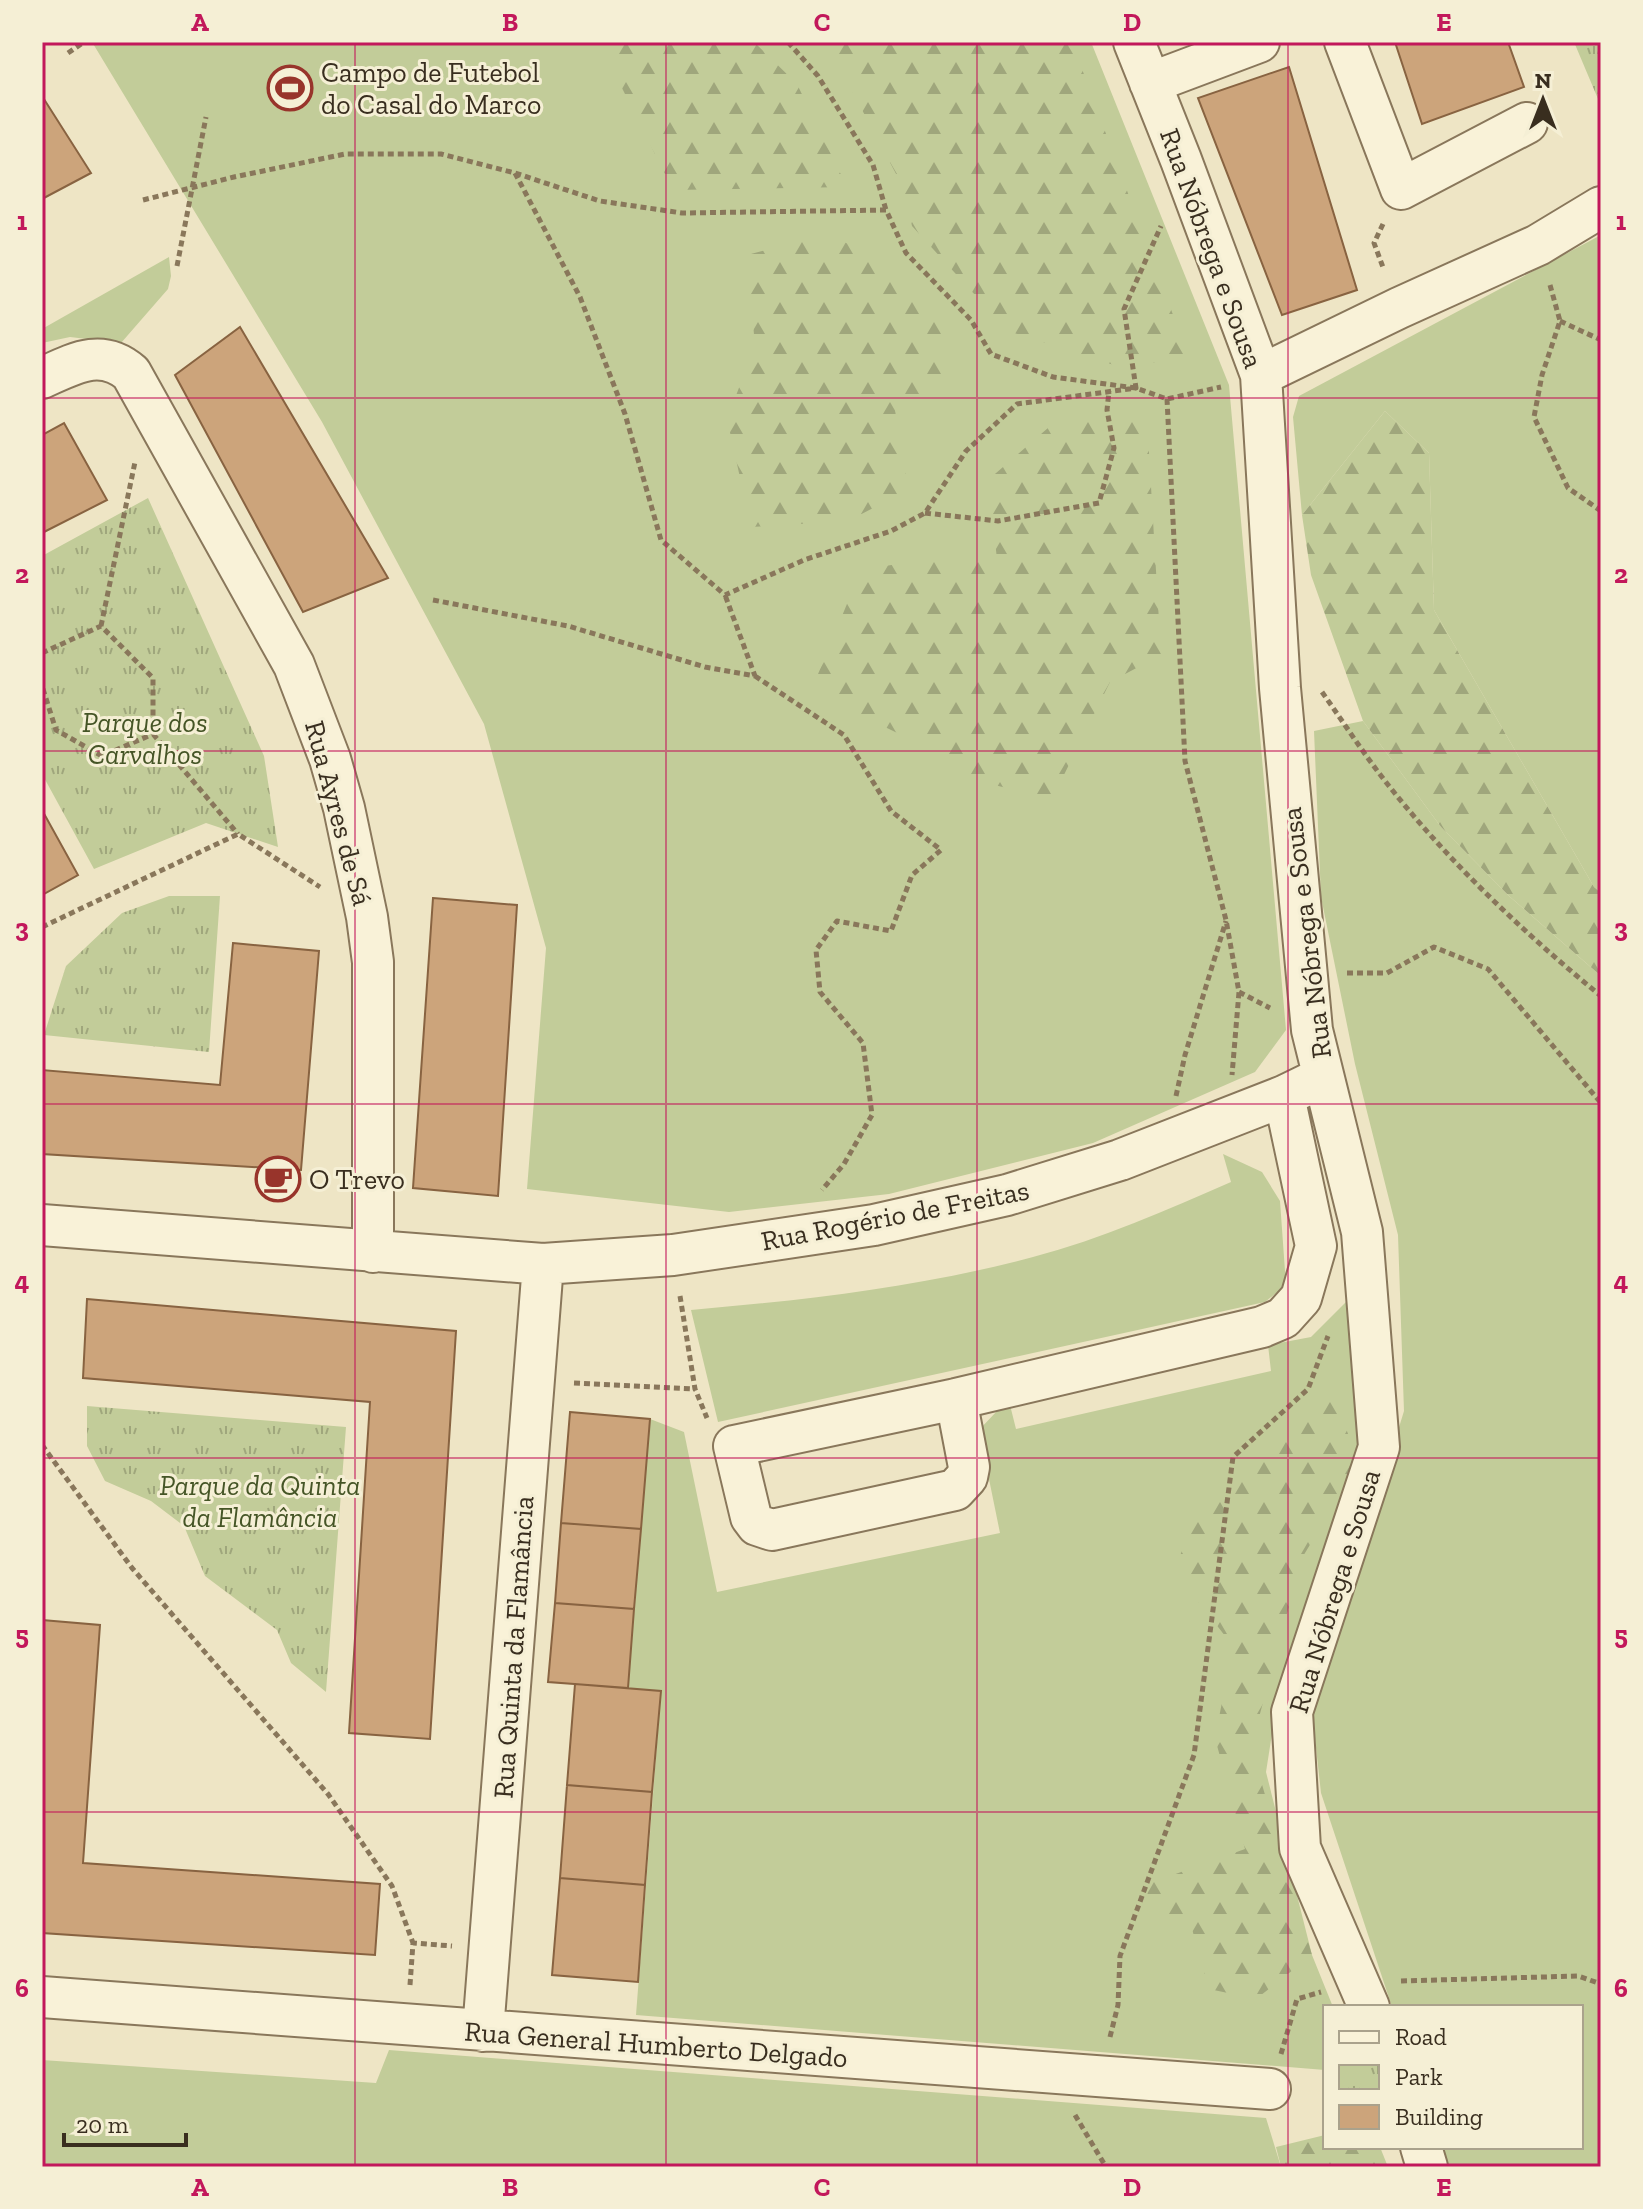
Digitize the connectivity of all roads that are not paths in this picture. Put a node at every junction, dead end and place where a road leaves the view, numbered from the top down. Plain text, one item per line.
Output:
1 (1134, 42) edge
2 (1259, 42) edge
3 (1345, 42) edge
4 (1150, 83) junction
5 (1527, 123) dead end
6 (1601, 207) edge
7 (42, 378) edge
8 (1245, 380) junction
9 (1323, 1077) junction
10 (1284, 1096) junction
11 (42, 1225) edge
12 (373, 1252) junction
13 (543, 1264) junction
14 (956, 1399) junction
15 (1364, 1994) edge
16 (42, 1997) edge
17 (483, 2031) junction
18 (1270, 2089) road end

1 - 4 street, Rua Nóbrega e Sousa
2 - 4 street
3 - 5 street
4 - 8 street, Rua Nóbrega e Sousa
6 - 8 street
7 - 12 street, Rua Ayres de Sá
8 - 9 street, Rua Nóbrega e Sousa
9 - 10 street, Rua Rogério de Freitas
9 - 15 street, Rua Nóbrega e Sousa
10 - 13 street, Rua Rogério de Freitas
10 - 14 street
11 - 12 street, Rua Rogério de Freitas
12 - 13 street, Rua Rogério de Freitas
13 - 17 street, Rua Quinta da Flamância
14 - 14 street
16 - 17 street, Rua General Humberto Delgado
17 - 18 street, Rua General Humberto Delgado

